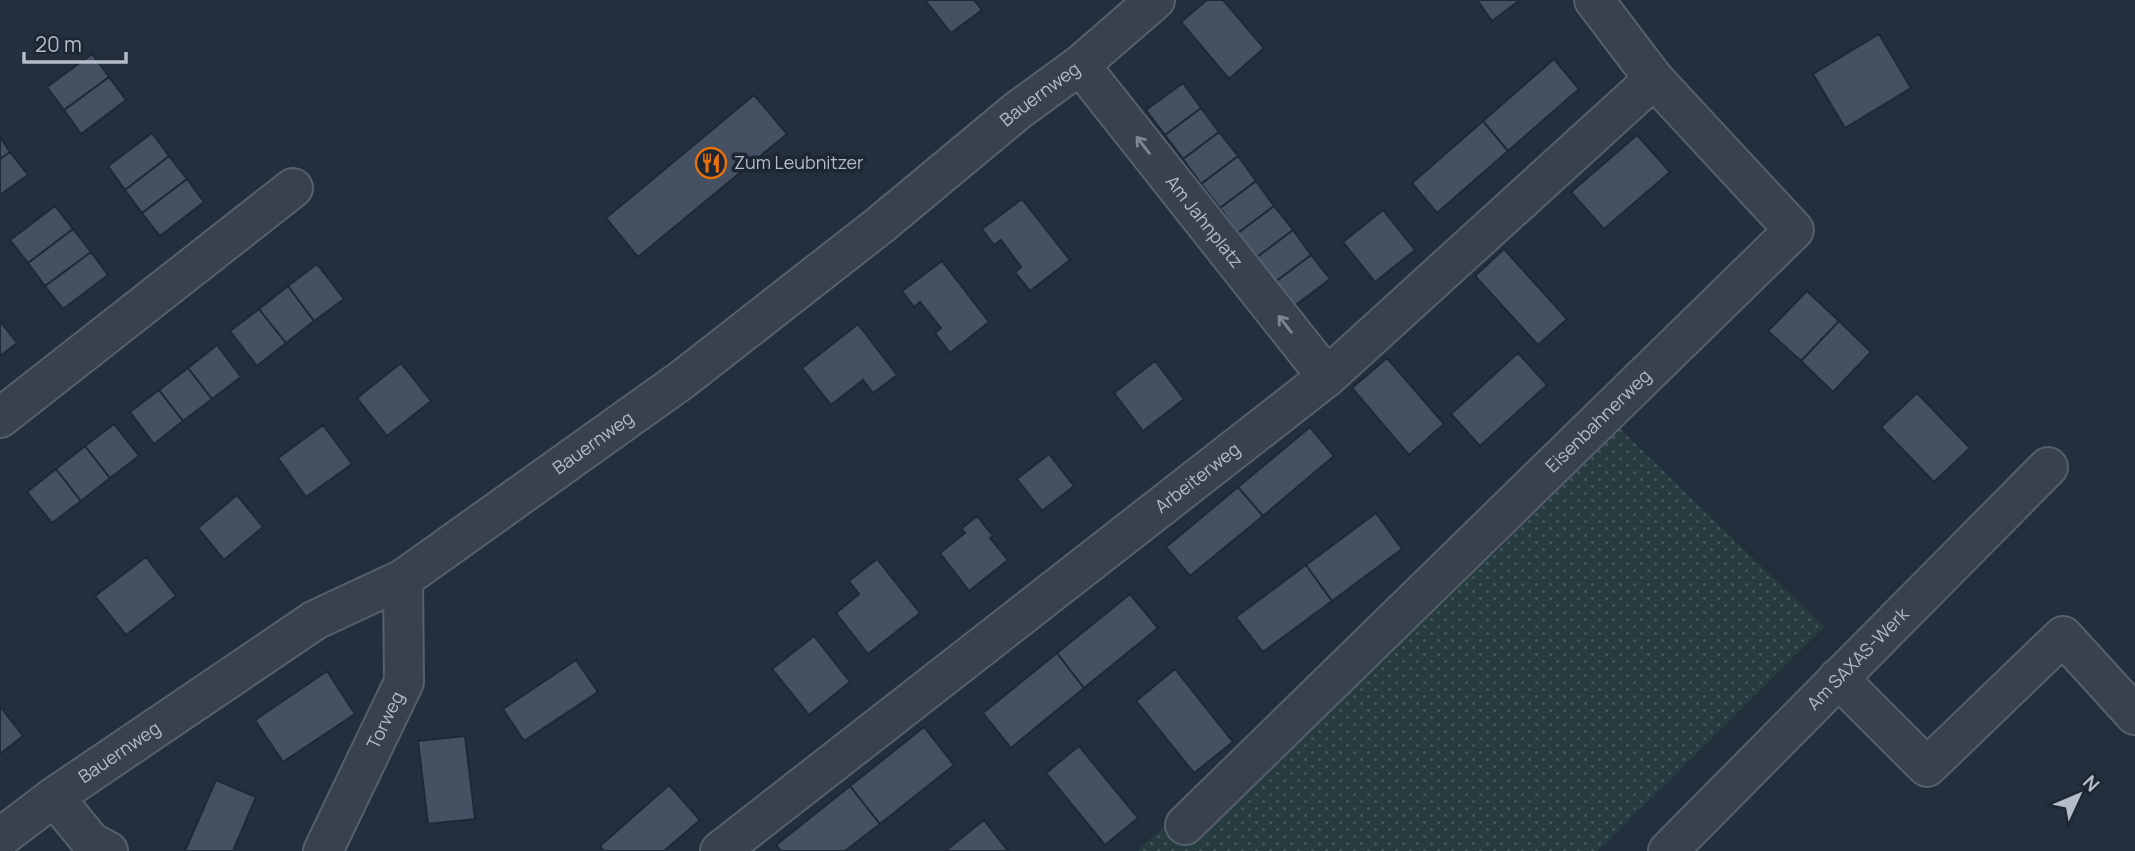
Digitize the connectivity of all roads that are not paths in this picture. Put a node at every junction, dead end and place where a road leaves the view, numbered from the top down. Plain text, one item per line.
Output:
1 (1155, 0) edge
2 (1594, 0) edge
3 (1080, 65) junction
4 (1654, 79) junction
5 (293, 188) dead end
6 (1327, 377) junction
7 (0, 418) edge
8 (2048, 467) dead end
9 (403, 579) junction
10 (1838, 678) junction
11 (2135, 715) edge
12 (54, 797) junction
13 (1185, 825) dead end
14 (0, 838) edge
15 (108, 851) edge
16 (323, 851) edge
17 (720, 851) edge
18 (1668, 851) edge

1 - 3 street, Bauernweg
2 - 4 street, Eisenbahnerweg
6 -> 3 street, Am Jahnplatz
3 - 9 street, Bauernweg
4 - 6 street, Arbeiterweg
4 - 13 street, Eisenbahnerweg
5 - 7 street
6 - 17 street, Arbeiterweg
8 - 10 street, Am SAXAS-Werk
9 - 12 street, Bauernweg
9 - 16 street, Torweg
10 - 11 street
10 - 18 street, Am SAXAS-Werk
12 - 14 street, Bauernweg
12 - 15 street

